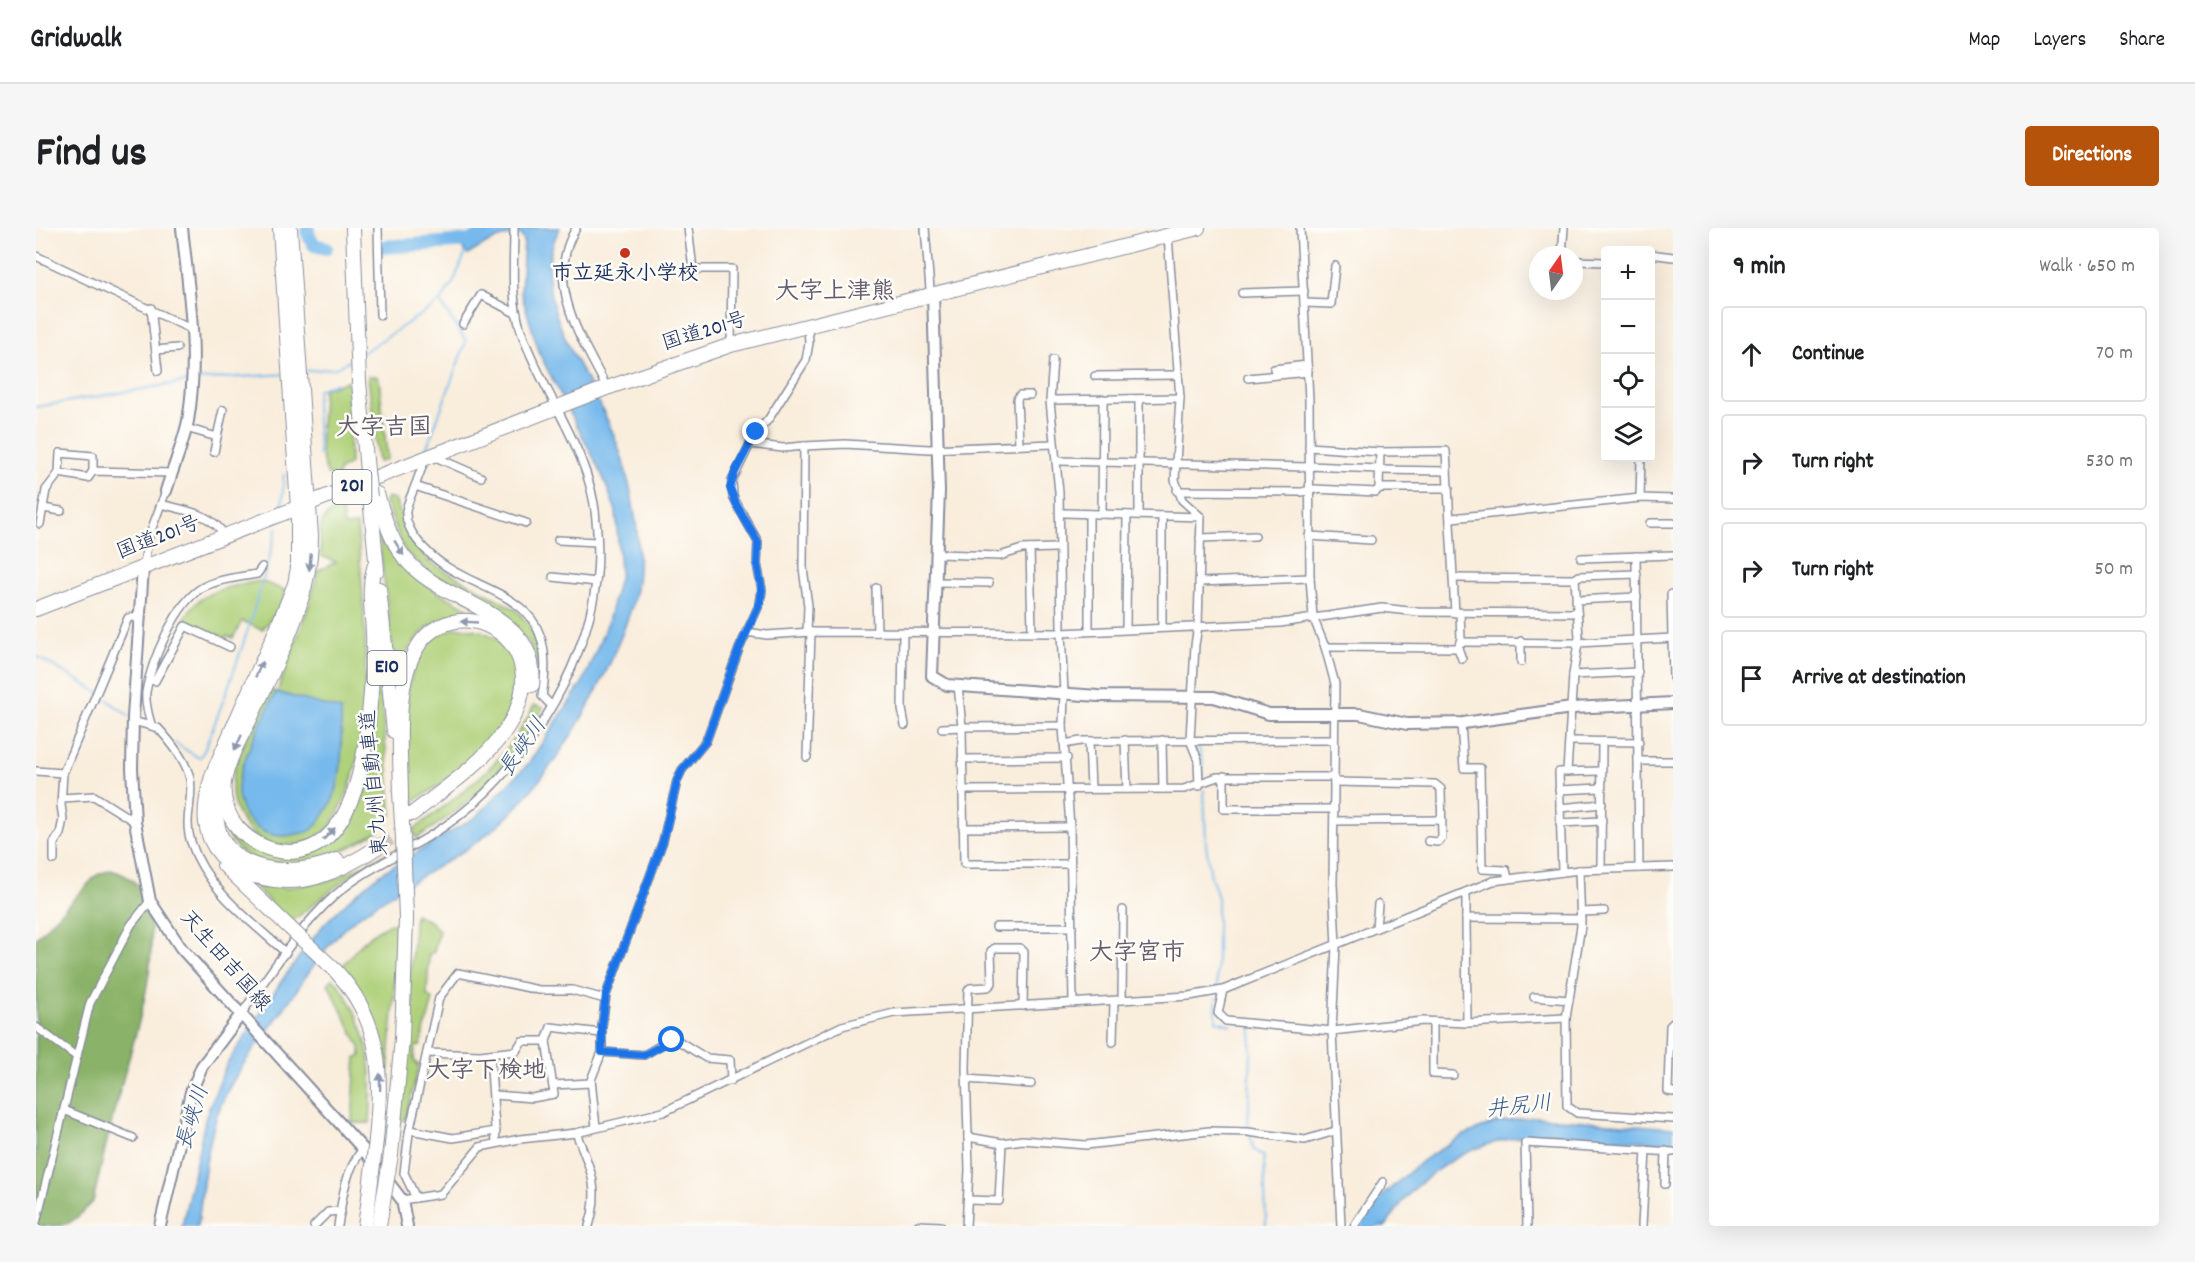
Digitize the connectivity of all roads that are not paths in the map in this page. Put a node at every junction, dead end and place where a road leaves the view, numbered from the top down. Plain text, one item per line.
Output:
1 (182, 228) edge
2 (280, 228) edge
3 (290, 228) edge
4 (353, 228) edge
5 (378, 228) edge
6 (576, 228) edge
7 (688, 228) edge
8 (925, 228) edge
9 (1198, 228) edge
10 (1300, 228) edge
11 (1564, 228) edge
12 (514, 231) edge
13 (1168, 236) junction
14 (1563, 246) edge
15 (1655, 255) edge
16 (36, 256) edge
17 (1673, 257) edge
18 (1583, 261) edge
19 (1601, 262) edge
20 (1335, 266) dead end
21 (1304, 291) junction
22 (933, 293) junction
23 (1242, 294) dead end
24 (1305, 303) junction
25 (151, 308) junction
26 (517, 314) junction
27 (380, 315) dead end
28 (463, 324) dead end
29 (808, 326) junction
30 (193, 330) junction
31 (731, 345) junction
32 (177, 348) dead end
33 (156, 350) junction
34 (1053, 360) dead end
35 (294, 364) junction
36 (1274, 369) dead end
37 (1308, 369) junction
38 (158, 371) dead end
39 (1178, 375) junction
40 (1095, 376) dead end
41 (1248, 378) dead end
42 (605, 389) junction
43 (1030, 395) dead end
44 (1180, 398) junction
45 (1102, 399) junction
46 (1139, 399) junction
47 (1054, 400) dead end
48 (558, 407) junction
49 (223, 410) dead end
50 (186, 428) junction
51 (217, 437) junction
52 (750, 444) junction
53 (1053, 444) junction
54 (1019, 445) junction
55 (804, 446) junction
56 (938, 446) junction
57 (1309, 447) junction
58 (214, 452) dead end
59 (1380, 452) junction
60 (429, 457) junction
61 (1059, 461) dead end
62 (1103, 462) junction
63 (1641, 462) edge
64 (1139, 463) junction
65 (1175, 465) junction
66 (1309, 467) junction
67 (1379, 469) junction
68 (93, 471) junction
69 (1447, 471) junction
70 (59, 472) junction
71 (172, 473) junction
72 (481, 477) dead end
73 (415, 486) junction
74 (1378, 488) junction
75 (1449, 488) junction
76 (166, 491) joint
77 (1177, 491) junction
78 (1309, 491) junction
79 (374, 496) junction
80 (1640, 498) junction
81 (1673, 499) edge
82 (161, 504) junction
83 (303, 506) junction
84 (43, 508) junction
85 (61, 511) dead end
86 (1064, 513) dead end
87 (1089, 514) junction
88 (1102, 514) junction
89 (1126, 515) junction
90 (1139, 515) junction
91 (1162, 516) junction
92 (1201, 517) junction
93 (1452, 518) junction
94 (526, 523) dead end
95 (1650, 523) dead end
96 (1673, 523) edge
97 (40, 524) dead end
98 (225, 536) junction
99 (1255, 536) dead end
100 (1309, 536) junction
101 (1200, 538) junction
102 (558, 540) dead end
103 (1371, 540) dead end
104 (597, 542) junction
105 (1056, 548) dead end
106 (1030, 549) junction
107 (938, 554) junction
108 (1673, 555) edge
109 (1636, 556) junction
110 (1581, 558) dead end
111 (376, 562) junction
112 (261, 567) dead end
113 (143, 568) junction
114 (1637, 574) junction
115 (554, 577) dead end
116 (1310, 578) junction
117 (1454, 578) junction
118 (1575, 579) junction
119 (596, 582) junction
120 (937, 582) junction
121 (1199, 582) junction
122 (989, 583) dead end
123 (876, 588) dead end
124 (1671, 594) dead end
125 (1637, 597) junction
126 (1576, 600) junction
127 (36, 609) edge
128 (1458, 613) junction
129 (1577, 613) junction
130 (138, 615) junction
131 (1313, 617) junction
132 (1198, 626) junction
133 (1162, 627) junction
134 (1126, 629) junction
135 (1061, 630) junction
136 (1089, 630) junction
137 (809, 632) junction
138 (877, 632) junction
139 (903, 632) junction
140 (935, 632) junction
141 (1032, 632) junction
142 (746, 633) junction
143 (1673, 638) edge
144 (1637, 640) junction
145 (1521, 641) junction
146 (1577, 643) junction
147 (1459, 645) junction
148 (230, 647) dead end
149 (1325, 647) junction
150 (1462, 659) dead end
151 (1521, 663) dead end
152 (1638, 672) junction
153 (1573, 675) junction
154 (1673, 678) edge
155 (150, 680) junction
156 (958, 686) junction
157 (1064, 693) junction
158 (1192, 696) junction
159 (1673, 703) edge
160 (1638, 704) junction
161 (551, 705) junction
162 (1572, 708) junction
163 (1335, 716) junction
164 (133, 721) junction
165 (1461, 723) junction
166 (151, 724) junction
167 (905, 725) dead end
168 (1063, 726) junction
169 (962, 727) junction
170 (942, 728) dead end
171 (1125, 740) junction
172 (1162, 740) junction
173 (1190, 740) junction
174 (1334, 740) junction
175 (1089, 741) junction
176 (1570, 741) junction
177 (1602, 741) junction
178 (1639, 742) junction
179 (1064, 744) junction
180 (807, 757) dead end
181 (1067, 758) junction
182 (962, 759) junction
183 (1639, 761) junction
184 (1673, 761) edge
185 (229, 764) junction
186 (36, 771) edge
187 (1602, 771) junction
188 (63, 772) junction
189 (1567, 772) junction
190 (1224, 776) junction
191 (1334, 779) junction
192 (1199, 786) junction
193 (1601, 788) junction
194 (1069, 789) junction
195 (1091, 789) junction
196 (1127, 789) junction
197 (1163, 789) junction
198 (962, 790) junction
199 (1559, 790) junction
200 (62, 798) junction
201 (401, 799) junction
202 (1602, 804) junction
203 (1560, 808) junction
204 (1334, 809) junction
205 (1442, 820) junction
206 (1334, 821) junction
207 (1602, 821) junction
208 (135, 822) junction
209 (1560, 823) junction
210 (1070, 827) junction
211 (963, 828) junction
212 (209, 836) junction
213 (1428, 841) dead end
214 (54, 860) dead end
215 (1070, 864) junction
216 (1673, 867) edge
217 (1639, 868) junction
218 (1601, 869) junction
219 (1579, 870) junction
220 (1562, 872) junction
221 (1508, 878) junction
222 (1466, 892) junction
223 (150, 901) junction
224 (1378, 904) dead end
225 (1123, 910) dead end
226 (1604, 910) dead end
227 (1581, 915) junction
228 (1466, 918) junction
229 (996, 927) dead end
230 (1072, 927) junction
231 (1376, 928) junction
232 (1336, 946) junction
233 (286, 953) junction
234 (1223, 990) junction
235 (1534, 997) dead end
236 (605, 999) junction
237 (1569, 1000) junction
238 (1118, 1001) junction
239 (1073, 1004) junction
240 (1023, 1006) junction
241 (968, 1009) junction
242 (242, 1012) junction
243 (1566, 1018) junction
244 (1433, 1023) junction
245 (1467, 1023) junction
246 (1673, 1023) edge
247 (36, 1027) edge
248 (1332, 1030) junction
249 (601, 1033) junction
250 (546, 1041) junction
251 (1113, 1042) dead end
252 (1670, 1049) edge
253 (602, 1052) junction
254 (427, 1053) junction
255 (489, 1054) junction
256 (77, 1057) junction
257 (1453, 1075) dead end
258 (967, 1079) junction
259 (731, 1081) junction
260 (591, 1083) junction
261 (1031, 1084) dead end
262 (553, 1085) junction
263 (1673, 1092) edge
264 (494, 1095) junction
265 (64, 1110) junction
266 (1673, 1119) edge
267 (596, 1127) junction
268 (410, 1130) junction
269 (495, 1131) junction
270 (1335, 1131) junction
271 (576, 1132) junction
272 (968, 1137) junction
273 (133, 1138) dead end
274 (496, 1143) junction
275 (1002, 1143) junction
276 (363, 1149) junction
277 (1646, 1150) junction
278 (1670, 1151) edge
279 (1383, 1182) dead end
280 (1665, 1184) dead end
281 (416, 1197) junction
282 (402, 1200) junction
283 (968, 1200) junction
284 (375, 1207) junction
285 (341, 1211) junction
286 (36, 1223) edge
287 (918, 1225) edge
288 (160, 1226) edge
289 (314, 1226) edge
290 (338, 1226) edge
291 (365, 1226) edge
292 (379, 1226) edge
293 (407, 1226) edge
294 (589, 1226) edge
295 (941, 1226) edge
296 (966, 1226) edge
297 (1341, 1226) edge
298 (1354, 1226) edge
299 (1527, 1226) edge
300 (1642, 1226) edge

1 - 30 street
2 - 35 highway
3 - 35 highway
4 - 79 highway, 東九州自動車道 / E10, bridge
5 - 27 street
6 - 42 street
7 - 31 street
8 - 22 street
9 - 13 highway, 国道201号 / 201
10 - 21 street
11 - 14 street
12 - 26 street
13 - 22 highway, 国道201号 / 201
13 - 39 street
15 - 17 street
16 - 25 street
18 - 19 street
20 - 24 street
21 - 23 street
21 - 24 street
22 - 29 highway, 国道201号 / 201
22 - 56 street
24 - 37 street
25 - 30 street
25 - 33 street
26 - 28 street
26 - 48 street
29 - 31 highway, 国道201号 / 201
29 - 52 street
30 - 50 street
31 - 42 highway, 国道201号 / 201
32 - 33 street
33 - 38 street
34 - 53 street
35 - 83 highway
36 - 37 street
37 - 41 street
37 - 57 street
39 - 40 street
39 - 44 street
42 - 48 highway, 国道201号 / 201
43 - 54 street
44 - 46 street
44 - 65 street
45 - 46 street
45 - 47 street
45 - 62 street
46 - 64 street
48 - 60 highway, 国道201号 / 201
48 - 104 street
49 - 51 street
50 - 51 street
50 - 71 street
51 - 58 street
52 - 55 street
52 - 142 street
53 - 54 street
53 - 135 street
54 - 56 street
55 - 56 street
55 - 137 street
56 - 107 street
57 - 59 street
57 - 66 street
59 - 67 street
59 - 69 street
60 - 72 street
60 - 73 street
60 - 83 highway, 国道201号 / 201
61 - 62 street
62 - 64 street
62 - 88 street
63 - 80 street
64 - 65 street
64 - 90 street
65 - 66 street
65 - 77 street
66 - 67 street
66 - 78 street
67 - 69 street
67 - 74 street
68 - 70 street
68 - 70 street
68 - 71 street
69 - 75 street
70 - 84 street
71 - 76 street
73 - 94 street
73 - 161 street
74 - 75 street
74 - 78 street
75 - 93 street
76 - 82 street
77 - 78 street
77 - 92 street
78 - 100 street
79 - 111 highway, 東九州自動車道 / E10
79 -> 201 highway
80 - 81 street
80 - 93 street
82 - 98 street
82 - 113 street
83 - 98 highway, 国道201号 / 201
83 -> 185 highway
212 -> 83 highway
84 - 85 street
84 - 97 street
86 - 87 street
87 - 88 street
87 - 136 street
88 - 89 street
89 - 90 street
89 - 134 street
90 - 91 street
91 - 92 street
91 - 133 street
92 - 101 street
93 - 117 street
95 - 96 street
98 - 113 highway, 国道201号 / 201
99 - 101 street
100 - 103 street
100 - 116 street
101 - 121 street
102 - 104 street
104 - 119 street
105 - 106 street
106 - 107 street
106 - 141 street
107 - 120 street
108 - 109 street
109 - 110 street
109 - 114 street
185 -> 111 highway
111 - 201 highway, 東九州自動車道 / E10
112 - 155 street
113 - 127 highway, 国道201号 / 201
113 - 130 street, 天生田吉国線
114 - 118 street
114 - 125 street
115 - 119 street
116 - 121 street
116 - 131 street
117 - 118 street
117 - 128 street
118 - 126 street
119 - 161 street
120 - 122 street
120 - 140 street
121 - 132 street
123 - 138 street
124 - 143 street
125 - 126 street
125 - 144 street
126 - 129 street
128 - 129 street
128 - 131 street
128 - 147 street
129 - 146 street
130 - 164 street, 天生田吉国線
130 - 188 street
131 - 132 street
131 - 149 street
132 - 133 street
132 - 158 street
133 - 134 street
134 - 136 street
135 - 136 street
135 - 141 street
135 - 157 street
137 - 138 street
137 - 142 street
137 - 180 street
138 - 139 street
139 - 140 street
139 - 167 street
140 - 141 street
140 - 156 street
142 - 236 street
143 - 144 street
143 - 154 street
144 - 146 street
144 - 152 street
145 - 146 street
145 - 147 street
145 - 151 street
146 - 153 street
147 - 149 street
147 - 150 street
148 - 155 street
149 - 163 street
152 - 153 street
152 - 160 street
153 - 162 street
155 - 166 street
156 - 157 street
156 - 169 street
157 - 158 street
157 - 168 street
158 - 163 street
158 - 173 street
159 - 160 street
160 - 162 street
160 - 178 street
161 - 233 street
162 - 165 street
162 - 176 street
163 - 165 street
163 - 174 street
164 - 166 street
164 - 208 street, 天生田吉国線
165 - 221 street
166 - 233 street
168 - 169 street
168 - 179 street
169 - 170 street
169 - 182 street
171 - 172 street
171 - 175 street
171 - 196 street
172 - 173 street
172 - 197 street
173 - 174 street
173 - 192 street
174 - 191 street
175 - 179 street
175 - 195 street
176 - 177 street
176 - 189 street
177 - 178 street
177 - 187 street
178 - 183 street
179 - 181 street
181 - 182 street
181 - 194 street
182 - 198 street
183 - 184 street
183 - 217 street
185 - 212 highway
186 - 188 street
187 - 189 street
187 - 193 street
188 - 200 street
189 - 199 street
190 - 191 street
190 - 192 street
190 - 204 street
191 - 204 street
191 - 205 street
192 - 197 street
193 - 199 street
193 - 202 street
194 - 195 street
194 - 198 street
194 - 210 street
195 - 196 street
196 - 197 street
198 - 211 street
199 - 203 street
200 - 208 street
200 - 214 street
201 - 284 highway, 東九州自動車道 / E10, bridge
202 - 203 street
202 - 207 street
203 - 209 street
204 - 206 street
205 - 206 street
205 - 213 street
206 - 232 street
207 - 209 street
207 - 218 street
208 - 223 street, 天生田吉国線
209 - 220 street
210 - 211 street
210 - 215 street
211 - 215 street
284 -> 212 highway, bridge
215 - 230 street
216 - 217 street
217 - 218 street
218 - 219 street
219 - 220 street
219 - 227 street
220 - 221 street
221 - 222 street
222 - 228 street
222 - 231 street
223 - 242 street, 天生田吉国線
223 - 256 street
224 - 231 street
225 - 238 street
226 - 227 street
227 - 228 street
227 - 237 street
228 - 245 street
229 - 230 street
230 - 239 street
231 - 232 street
232 - 234 street
232 - 248 street
233 - 242 street
234 - 238 street
234 - 248 street
235 - 237 street
236 - 249 street
236 - 254 street
237 - 243 street
238 - 239 street
238 - 251 street
239 - 240 street
240 - 241 street
240 - 241 street
241 - 258 street
241 - 259 street
242 - 276 street, 天生田吉国線
242 - 288 street
243 - 245 street
243 - 266 street
244 - 245 street
244 - 248 street
244 - 257 street
246 - 252 street
247 - 256 street
248 - 270 street
249 - 250 street
249 - 253 street
250 - 255 street
250 - 262 street
252 - 263 street
253 - 259 street
253 - 260 street
254 - 255 street
254 - 268 street
255 - 264 street
256 - 265 street
258 - 261 street
258 - 272 street
259 - 267 street
260 - 262 street
260 - 267 street
262 - 264 street
264 - 269 street
265 - 273 street
265 - 286 street
267 - 271 street
268 - 269 street
268 - 281 street
269 - 274 street
270 - 275 street
270 - 297 street
271 - 274 street
271 - 294 street
272 - 275 street
272 - 283 street
274 - 281 street
275 - 283 street
276 - 282 street, 天生田吉国線
276 - 285 street
277 - 278 street
277 - 299 street
277 - 300 street
278 - 280 street
279 - 298 street
281 - 282 street
282 - 293 street, 天生田吉国線
283 - 296 street
284 - 291 highway
284 - 292 highway, 東九州自動車道 / E10
285 - 289 street
285 - 290 street
287 - 295 street

